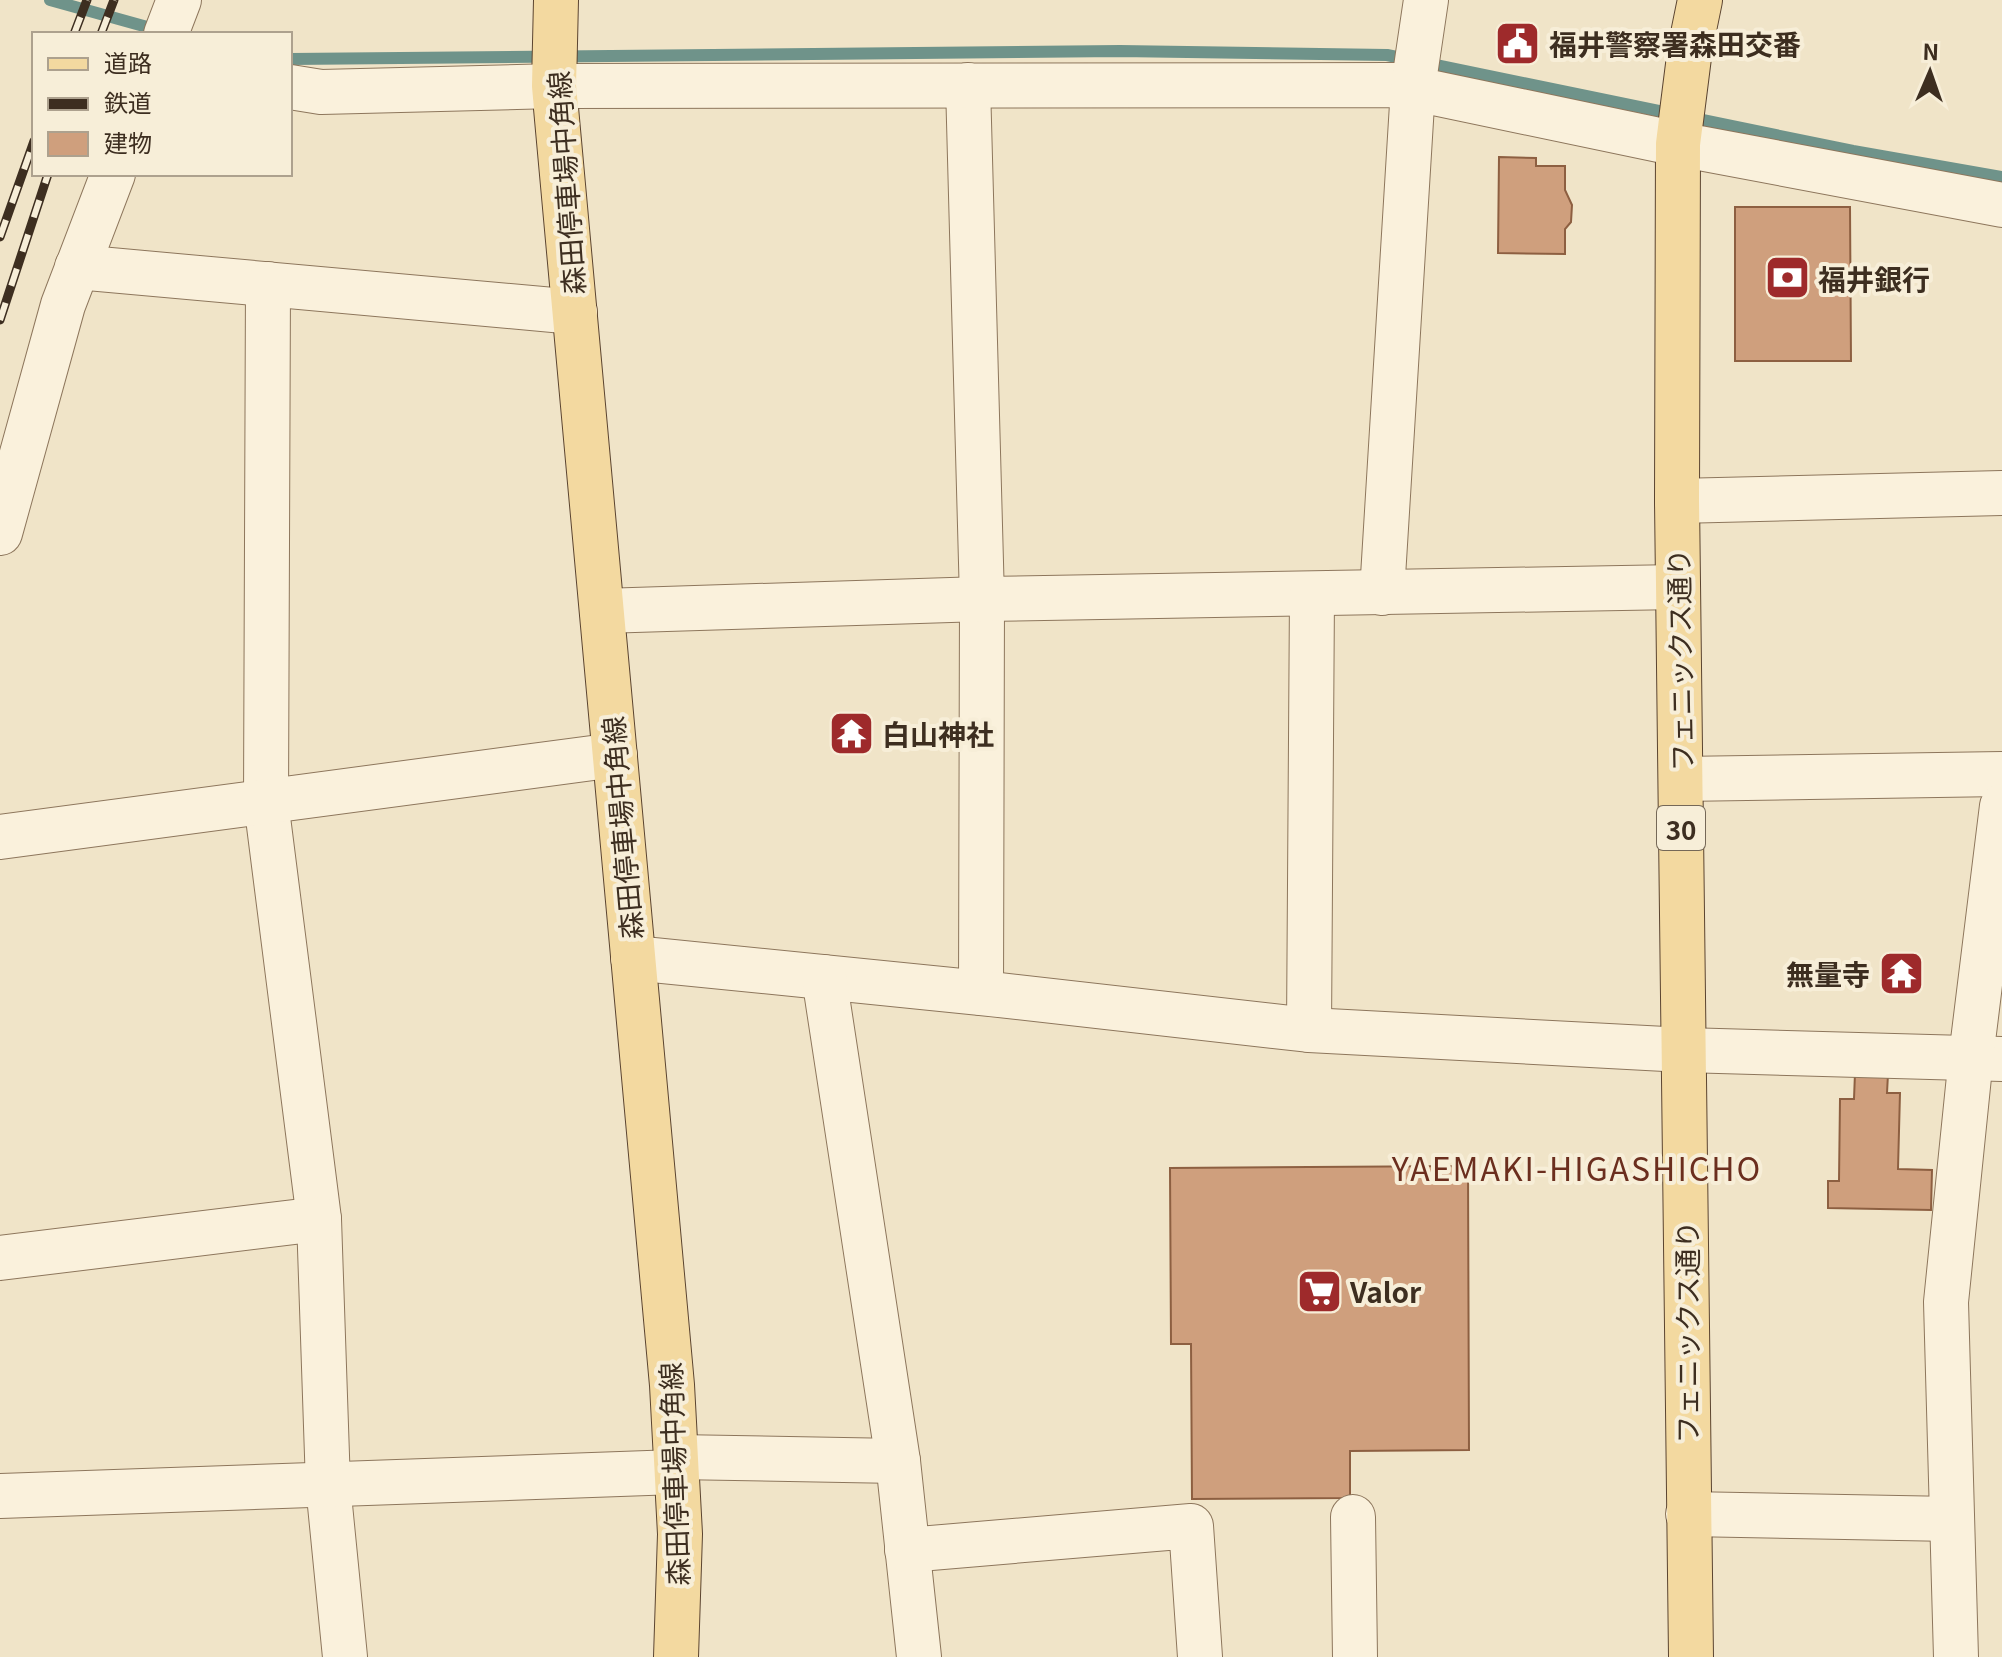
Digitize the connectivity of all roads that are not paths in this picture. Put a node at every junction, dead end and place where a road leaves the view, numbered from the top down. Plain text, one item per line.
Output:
1 (179, 0) edge
2 (1426, 0) edge
3 (1700, 0) edge
4 (167, 32) edge
5 (555, 47) edge
6 (968, 85) junction
7 (292, 87) edge
8 (1413, 88) junction
9 (1678, 144) junction
10 (112, 176) edge
11 (2002, 205) edge
12 (77, 267) junction
13 (268, 284) junction
14 (575, 312) junction
15 (2002, 493) edge
16 (1677, 501) junction
17 (0, 533) edge
18 (1678, 587) junction
19 (1382, 593) junction
20 (1312, 594) junction
21 (982, 599) junction
22 (602, 611) junction
23 (615, 755) junction
24 (2002, 774) edge
25 (1681, 779) junction
26 (266, 802) junction
27 (2002, 806) edge
28 (0, 837) edge
29 (633, 958) junction
30 (824, 977) junction
31 (981, 993) junction
32 (1309, 1030) junction
33 (1684, 1050) junction
34 (1986, 1058) edge
35 (319, 1219) junction
36 (0, 1258) edge
37 (898, 1461) junction
38 (676, 1464) junction
39 (328, 1485) junction
40 (0, 1496) edge
41 (1688, 1514) junction
42 (1353, 1517) dead end
43 (1952, 1519) junction
44 (907, 1550) junction
45 (345, 1657) edge
46 (676, 1657) edge
47 (919, 1657) edge
48 (1200, 1657) edge
49 (1355, 1657) edge
50 (1691, 1657) edge
51 (1956, 1657) edge

1 - 4 street
2 - 8 street
3 - 9 main road, フェニックス通り / 30
5 - 6 street
5 - 7 street
5 - 14 main road, 森田停車場中角線
6 - 8 street
6 - 21 street
8 - 9 street
8 - 19 street
9 - 11 street
9 - 16 main road, フェニックス通り / 30
10 - 12 street
12 - 13 street
12 - 17 street
13 - 14 street
13 - 26 street
14 - 22 main road, 森田停車場中角線
15 - 16 street
16 - 18 main road, フェニックス通り / 30
18 - 19 street
18 - 25 main road, フェニックス通り / 30
19 - 20 street
20 - 21 street
20 - 32 street
21 - 22 street
21 - 31 street
22 - 23 main road, 森田停車場中角線
23 - 26 street
23 - 29 main road, 森田停車場中角線
24 - 25 street
25 - 33 main road, フェニックス通り / 30
26 - 28 street
26 - 35 street
27 - 34 street
29 - 30 street
29 - 38 main road, 森田停車場中角線
30 - 31 street
30 - 37 street
31 - 32 street
32 - 33 street
33 - 34 street
33 - 41 main road, フェニックス通り / 30
34 - 43 street
35 - 36 street
35 - 39 street
37 - 38 street
37 - 44 street
38 - 39 street
38 - 46 main road, 森田停車場中角線
39 - 40 street
39 - 45 street
41 - 43 street
41 - 50 main road, フェニックス通り / 30
42 - 49 street
43 - 51 street
44 - 47 street
44 - 48 street

